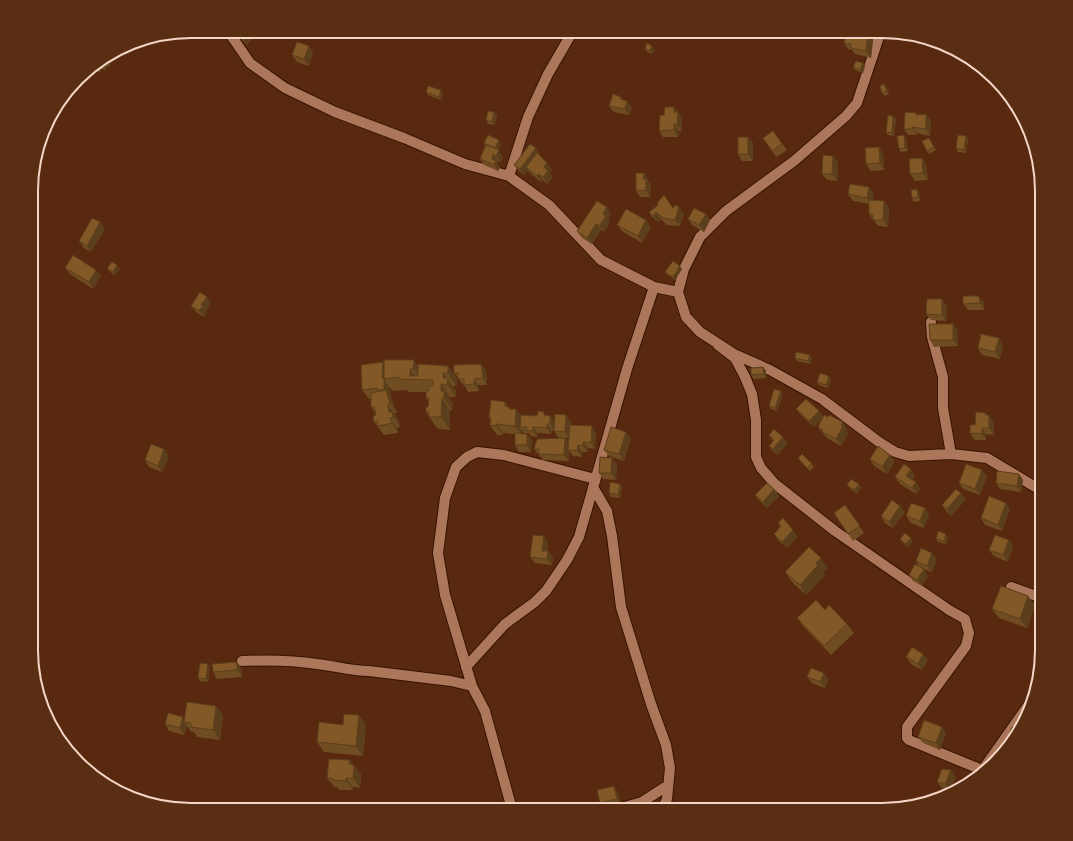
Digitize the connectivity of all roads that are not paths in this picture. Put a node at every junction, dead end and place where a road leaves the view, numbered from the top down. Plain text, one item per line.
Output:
1 (233, 38) edge
2 (570, 38) edge
3 (879, 38) edge
4 (509, 176) junction
5 (654, 287) junction
6 (678, 292) junction
7 (931, 322) edge
8 (718, 345) junction
9 (951, 454) junction
10 (594, 483) junction
11 (1035, 487) edge
12 (1011, 586) dead end
13 (1035, 595) edge
14 (242, 662) dead end
15 (466, 667) junction
16 (472, 686) junction
17 (1018, 719) edge
18 (993, 755) edge
19 (979, 768) edge
20 (667, 786) junction
21 (510, 803) edge
22 (638, 803) edge
23 (665, 803) edge

1 - 4 street
2 - 4 street
3 - 6 street
4 - 5 street
5 - 6 street
5 - 10 street
6 - 8 street
7 - 9 street
8 - 9 street
8 - 19 street
9 - 11 street
10 - 15 street
10 - 15 street
10 - 20 street
12 - 13 street
14 - 16 street
15 - 16 street
16 - 21 street
17 - 18 street
20 - 22 street
20 - 23 street

